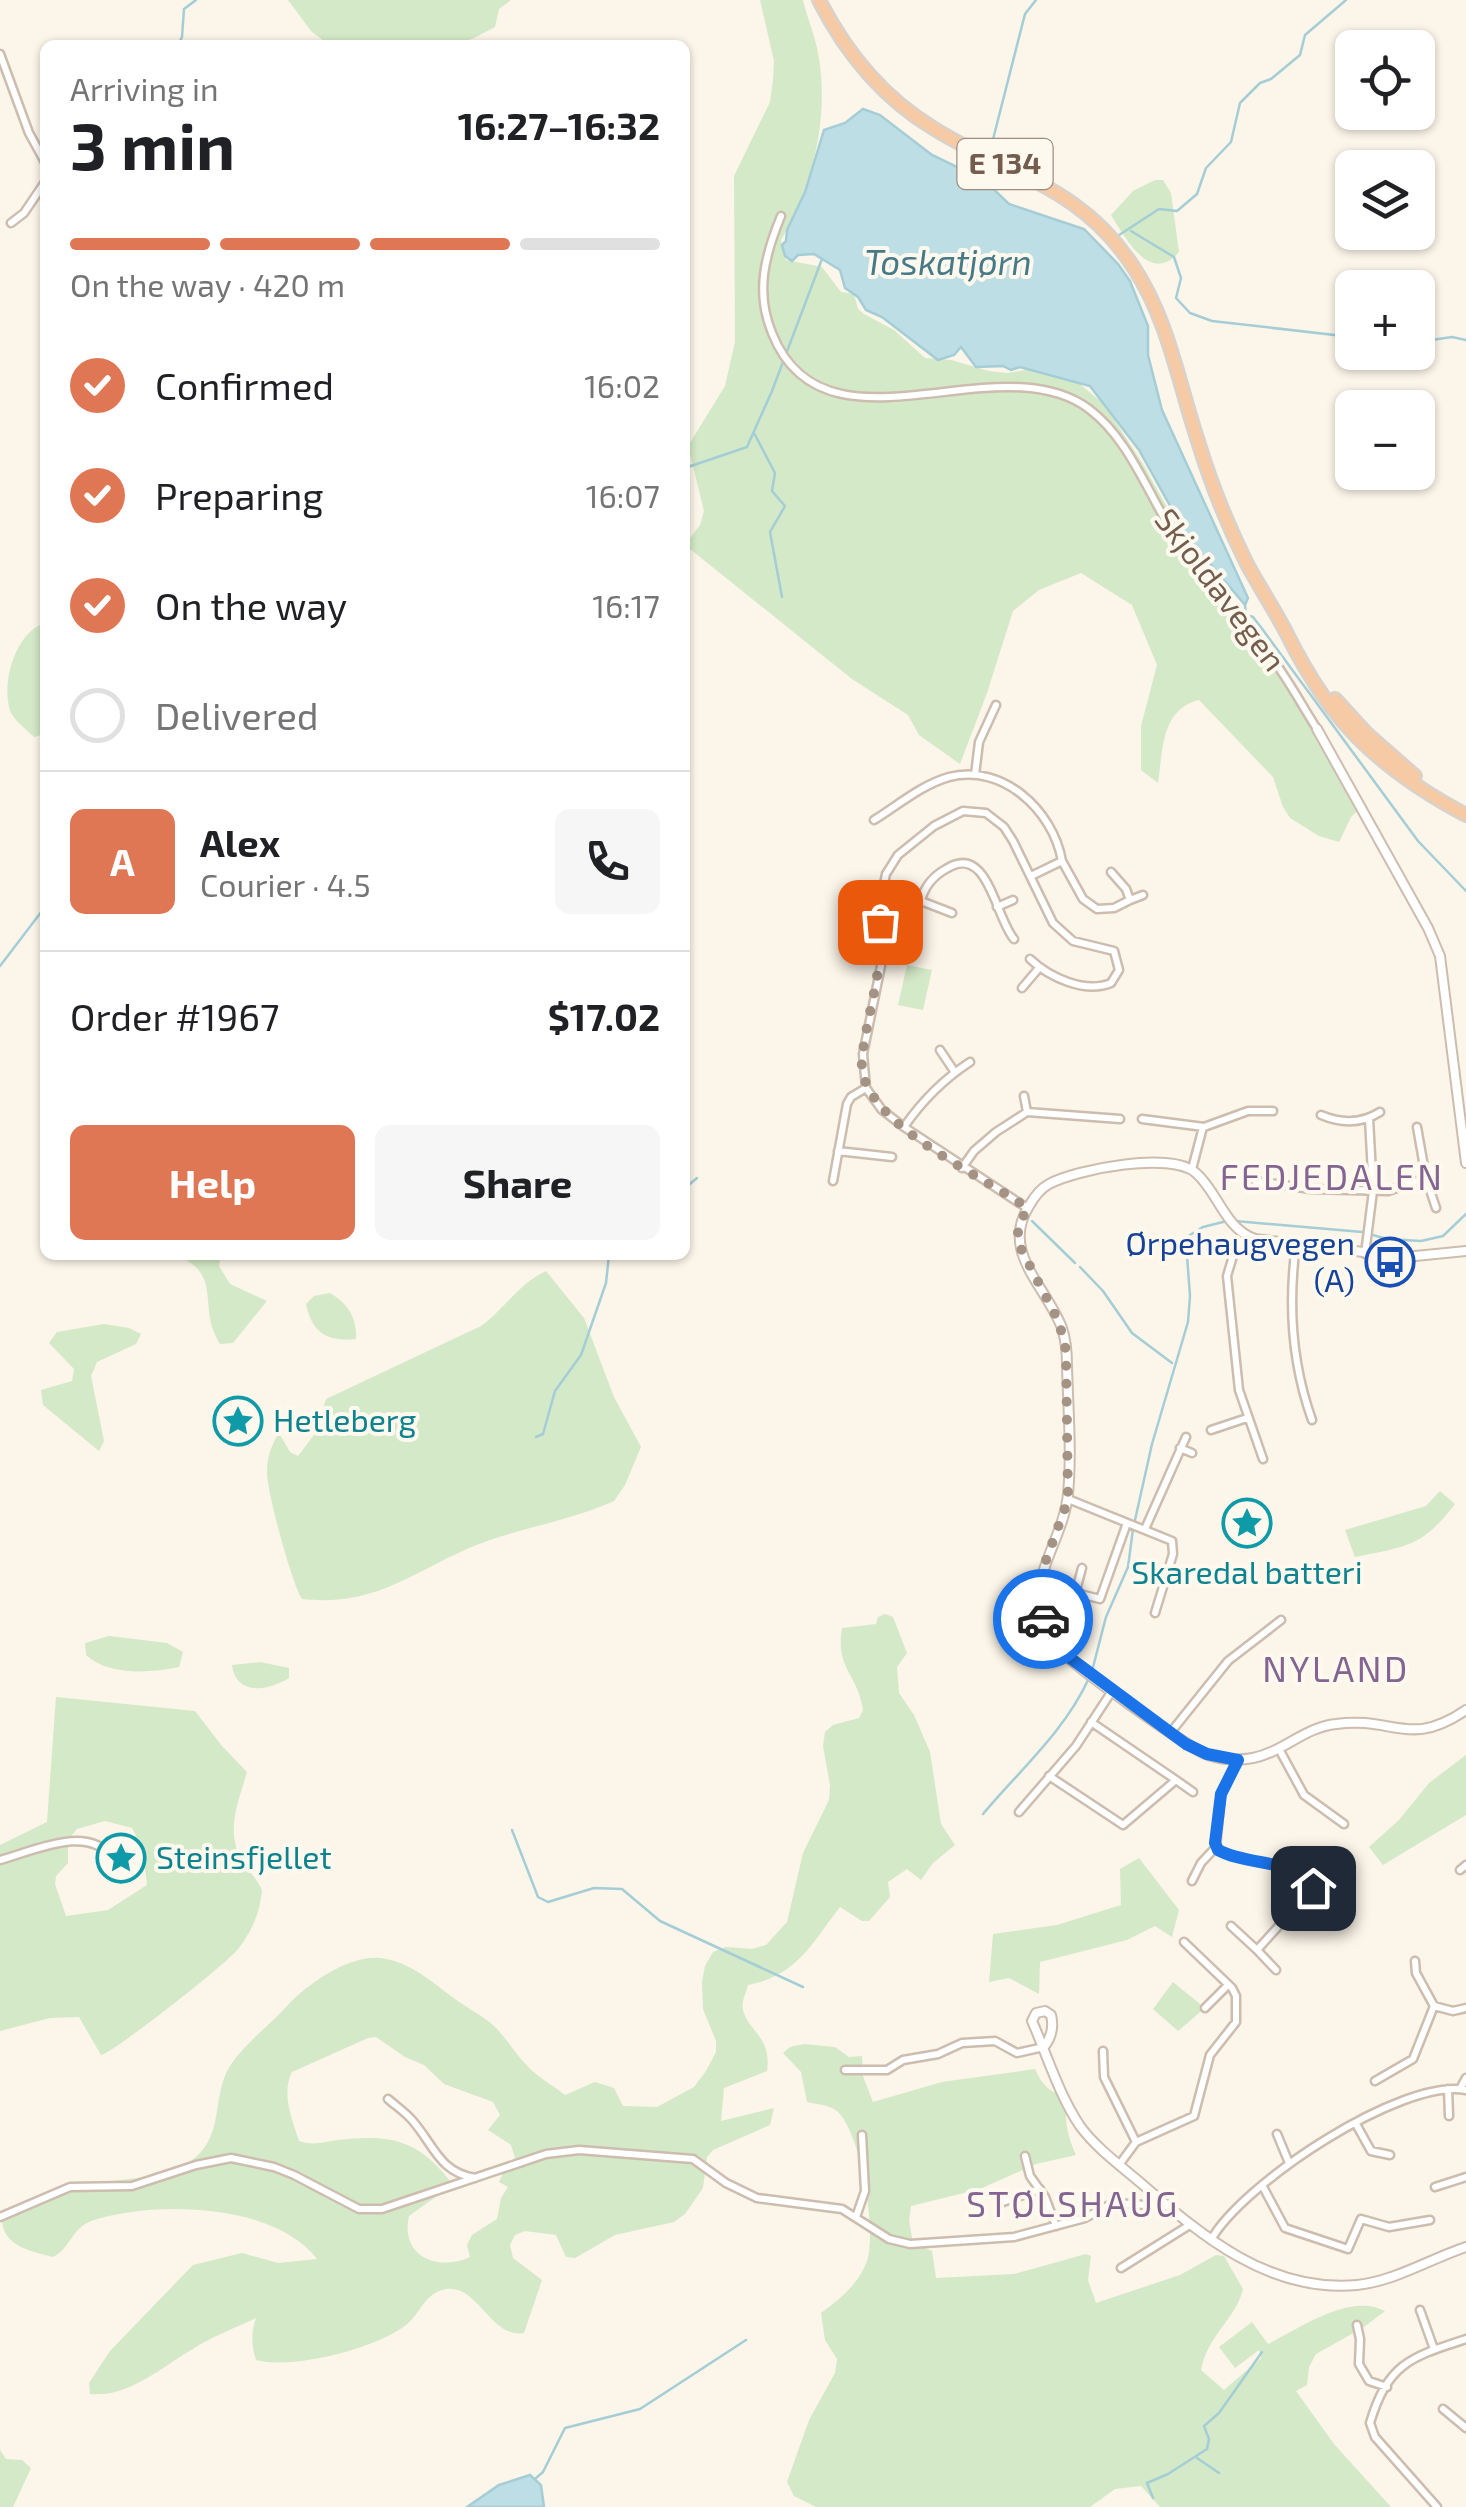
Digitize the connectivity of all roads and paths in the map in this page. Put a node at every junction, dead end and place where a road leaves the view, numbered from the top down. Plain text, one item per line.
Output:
1 (820, 0) edge
2 (0, 54) edge
3 (40, 153) edge
4 (40, 189) edge
5 (781, 216) dead end
6 (11, 224) dead end
7 (996, 704) dead end
8 (1318, 730) joint
9 (975, 774) junction
10 (1466, 812) edge
11 (874, 820) dead end
12 (1062, 860) junction
13 (1111, 872) dead end
14 (1031, 876) junction
15 (882, 886) junction
16 (1142, 895) dead end
17 (921, 900) junction
18 (1013, 900) dead end
19 (1130, 900) junction
20 (997, 907) junction
21 (952, 912) dead end
22 (1014, 939) dead end
23 (1030, 959) dead end
24 (1040, 968) junction
25 (1022, 988) dead end
26 (940, 1050) dead end
27 (970, 1062) dead end
28 (954, 1071) junction
29 (866, 1088) junction
30 (1024, 1096) dead end
31 (1273, 1111) dead end
32 (1026, 1112) junction
33 (1380, 1112) dead end
34 (1320, 1115) dead end
35 (1142, 1119) dead end
36 (1369, 1119) junction
37 (1120, 1120) dead end
38 (1463, 1123) edge
39 (1204, 1127) junction
40 (1417, 1127) dead end
41 (904, 1128) junction
42 (838, 1151) junction
43 (892, 1158) dead end
44 (1466, 1163) edge
45 (962, 1168) junction
46 (1192, 1169) junction
47 (1426, 1178) junction
48 (832, 1181) dead end
49 (1255, 1181) dead end
50 (1374, 1190) junction
51 (1027, 1208) junction
52 (1436, 1208) dead end
53 (1246, 1236) junction
54 (1296, 1245) junction
55 (1466, 1251) edge
56 (1365, 1254) junction
57 (1247, 1418) junction
58 (1312, 1420) dead end
59 (1211, 1430) dead end
60 (1186, 1437) dead end
61 (1180, 1448) junction
62 (1192, 1453) dead end
63 (1263, 1459) dead end
64 (1068, 1500) junction
65 (1127, 1523) junction
66 (1145, 1529) junction
67 (1082, 1568) dead end
68 (1076, 1592) junction
69 (1155, 1612) dead end
70 (1281, 1620) dead end
71 (1081, 1626) dead end
72 (1113, 1690) junction
73 (1466, 1710) edge
74 (1092, 1722) junction
75 (1171, 1732) junction
76 (1279, 1749) junction
77 (1238, 1760) junction
78 (1049, 1776) junction
79 (1176, 1780) junction
80 (1193, 1792) dead end
81 (1019, 1812) dead end
82 (1344, 1824) dead end
83 (1216, 1847) junction
84 (113, 1859) dead end
85 (0, 1860) edge
86 (1192, 1881) dead end
87 (1312, 1882) junction
88 (1340, 1896) dead end
89 (1231, 1926) dead end
90 (1184, 1942) dead end
91 (1257, 1950) junction
92 (1415, 1961) dead end
93 (1276, 1970) dead end
94 (1228, 1984) junction
95 (1434, 2006) junction
96 (1204, 2008) dead end
97 (1466, 2008) edge
98 (1044, 2048) joint
99 (1103, 2051) dead end
100 (846, 2070) dead end
101 (1466, 2078) edge
102 (1375, 2081) dead end
103 (1448, 2089) junction
104 (1463, 2090) edge
105 (388, 2099) dead end
106 (1196, 2114) junction
107 (1449, 2116) dead end
108 (1207, 2123) dead end
109 (1356, 2124) junction
110 (1277, 2134) dead end
111 (862, 2135) dead end
112 (1136, 2142) junction
113 (1025, 2156) dead end
114 (1390, 2156) dead end
115 (1119, 2164) junction
116 (1289, 2164) junction
117 (1466, 2177) edge
118 (476, 2178) junction
119 (1262, 2185) junction
120 (1434, 2186) dead end
121 (1040, 2189) junction
122 (1156, 2198) junction
123 (1003, 2202) dead end
124 (0, 2216) edge
125 (856, 2217) junction
126 (1430, 2220) dead end
127 (1056, 2226) junction
128 (1188, 2226) junction
129 (1210, 2242) junction
130 (1466, 2248) edge
131 (1122, 2268) dead end
132 (1420, 2310) dead end
133 (1357, 2326) dead end
134 (1466, 2339) edge
135 (1434, 2349) junction
136 (1386, 2387) junction
137 (1443, 2409) dead end
138 (1466, 2428) edge
139 (1437, 2507) edge

1 - 10 highway, E 134
2 - 3 street
4 - 6 street
5 - 8 street, Skjoldavegen
7 - 9 street
8 - 38 street, Skjoldavegen
9 - 11 street
9 - 12 street
12 - 14 street
12 - 19 street
13 - 19 street
14 - 15 street
14 - 24 street
15 - 17 street
15 - 29 street
16 - 19 street
17 - 20 street
17 - 21 street
18 - 20 street
20 - 22 street
23 - 24 street
24 - 25 street
26 - 28 street
27 - 28 street
28 - 41 street
29 - 41 street
29 - 42 street
30 - 32 street
31 - 39 street
32 - 37 street
32 - 45 street
33 - 36 street
34 - 36 street
35 - 39 street
36 - 50 street
38 - 44 street, Skjoldavegen
39 - 46 street
40 - 47 street
41 - 45 street
42 - 43 street
42 - 48 street
45 - 51 street
46 - 51 street
46 - 53 street
47 - 50 street
47 - 52 street
49 - 50 street
50 - 56 street
51 - 64 street
53 - 54 street
53 - 57 street
54 - 56 street
54 - 58 street
55 - 56 street
57 - 59 street
57 - 63 street
60 - 61 street
61 - 62 street
61 - 66 street
64 - 65 street
64 - 72 street
65 - 66 street
65 - 68 street
66 - 69 street
67 - 68 street
68 - 71 street
70 - 75 street
72 - 74 street
72 - 75 street
73 - 76 street
74 - 78 street
74 - 79 street
75 - 77 street
76 - 77 street
76 - 82 street
77 - 83 street
78 - 79 street
78 - 81 street
79 - 80 street
83 - 86 street
83 - 87 street
84 - 85 street
87 - 88 street
87 - 91 street
89 - 91 street
90 - 94 street
91 - 93 street
92 - 95 street
94 - 96 street
94 - 106 street
95 - 97 street
95 - 102 street
98 - 100 street
98 - 115 street
99 - 112 street
101 - 104 street
103 - 104 street
103 - 107 street
103 - 109 street
105 - 118 street
106 - 108 street
106 - 112 street
109 - 114 street
109 - 116 street
110 - 116 street
111 - 125 street
112 - 115 street
113 - 121 street
115 - 122 street
116 - 119 street
117 - 120 street
118 - 124 street
118 - 125 street
119 - 126 street
119 - 129 street
121 - 123 street
121 - 127 street
122 - 127 street
122 - 128 street
125 - 127 street
128 - 129 street
128 - 131 street
129 - 130 street
132 - 135 street
133 - 136 street
134 - 135 street
135 - 136 street
136 - 139 street
137 - 138 street

